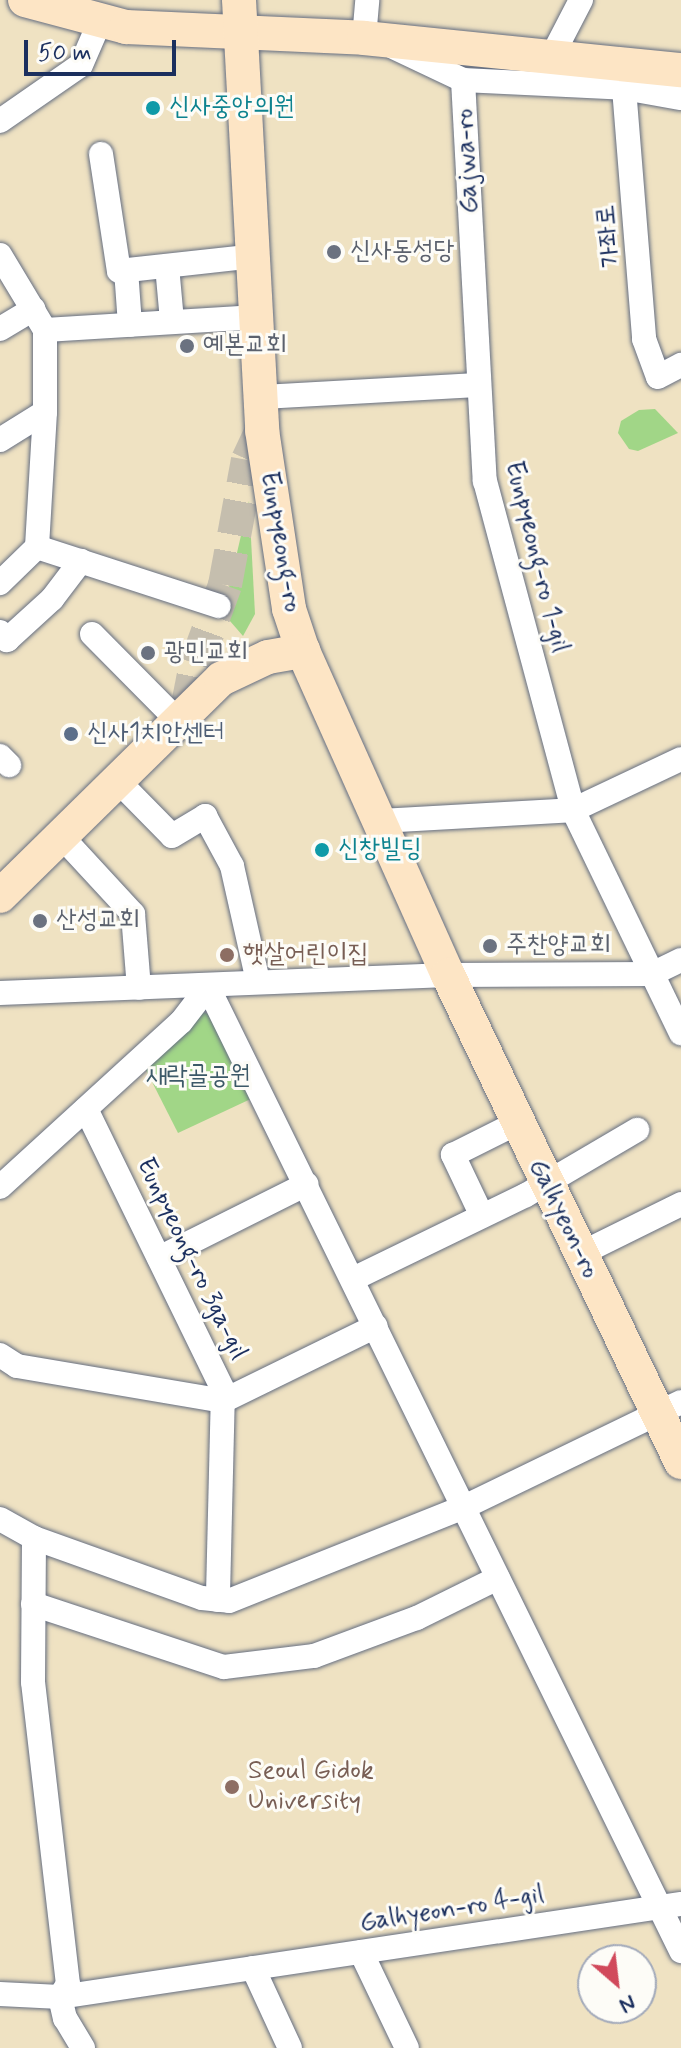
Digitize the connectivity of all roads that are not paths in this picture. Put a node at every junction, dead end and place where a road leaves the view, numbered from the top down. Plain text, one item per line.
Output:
1 (25, 0) edge
2 (239, 0) edge
3 (367, 0) edge
4 (581, 0) edge
5 (100, 21) junction
6 (241, 35) junction
7 (370, 39) junction
8 (552, 56) junction
9 (681, 70) edge
10 (463, 80) junction
11 (624, 88) junction
12 (681, 90) edge
13 (681, 98) edge
14 (0, 121) edge
15 (101, 154) dead end
16 (0, 255) edge
17 (254, 256) junction
18 (167, 266) junction
19 (126, 270) junction
20 (33, 309) junction
21 (257, 317) junction
22 (172, 321) junction
23 (130, 325) junction
24 (0, 329) edge
25 (45, 330) junction
26 (681, 365) edge
27 (479, 385) junction
28 (261, 397) junction
29 (45, 412) junction
30 (0, 440) edge
31 (37, 547) junction
32 (81, 561) junction
33 (0, 583) edge
34 (219, 606) dead end
35 (92, 634) dead end
36 (4, 636) edge
37 (303, 651) junction
38 (177, 720) junction
39 (681, 759) edge
40 (120, 783) junction
41 (573, 810) junction
42 (379, 821) junction
43 (62, 837) junction
44 (0, 896) edge
45 (681, 960) edge
46 (652, 974) junction
47 (448, 975) junction
48 (258, 981) junction
49 (208, 987) junction
50 (139, 988) junction
51 (0, 993) edge
52 (681, 1033) edge
53 (86, 1109) junction
54 (517, 1123) junction
55 (637, 1130) dead end
56 (545, 1182) junction
57 (307, 1184) junction
58 (0, 1187) edge
59 (681, 1204) edge
60 (482, 1216) junction
61 (580, 1254) junction
62 (159, 1258) junction
63 (353, 1279) junction
64 (376, 1326) junction
65 (0, 1355) edge
66 (223, 1401) junction
67 (669, 1407) edge
68 (681, 1462) edge
69 (464, 1507) junction
70 (0, 1519) edge
71 (34, 1538) junction
72 (498, 1578) junction
73 (218, 1600) junction
74 (33, 1604) junction
75 (670, 1906) edge
76 (681, 1951) edge
77 (361, 1952) junction
78 (253, 1968) junction
79 (0, 1994) edge
80 (70, 1995) junction
81 (83, 2048) edge
82 (290, 2048) edge
83 (407, 2048) edge

1 - 5 main road, Gajwa-ro
2 - 6 main road, Eunpyeong-ro
3 - 7 street
4 - 8 street
5 - 6 main road, Gajwa-ro
5 - 14 street
6 - 7 main road, Gajwa-ro
6 - 17 main road, Eunpyeong-ro
7 - 8 main road, Gajwa-ro
7 - 10 street, Gajwa-ro
8 - 9 main road, Gajwa-ro
8 - 12 street, Gajwa-ro
10 - 11 street
10 - 27 street, Gajwa-ro
11 - 13 street
11 - 26 street, 가좌로
15 - 19 street
16 - 20 street
17 - 18 street
17 - 21 main road, Eunpyeong-ro
18 - 19 street
18 - 22 street
19 - 23 street
20 - 24 street
20 - 25 street
21 - 22 street
21 - 28 main road, Eunpyeong-ro
22 - 23 street
23 - 25 street
25 - 29 street
27 - 28 street
27 - 41 street, Eunpyeong-ro 1-gil
28 - 37 main road, Eunpyeong-ro
29 - 30 street
29 - 31 street
31 - 32 street
31 - 33 street
32 - 34 street
32 - 36 street
35 - 38 street
37 - 38 main road
37 - 42 main road, Galhyeon-ro
38 - 40 main road
39 - 41 street
40 - 43 main road
40 - 48 street
41 - 42 street
41 - 46 street, Eunpyeong-ro 1-gil
42 - 47 main road, Galhyeon-ro
43 - 44 main road
43 - 50 street
45 - 46 street
46 - 47 street
46 - 52 street, Eunpyeong-ro 1-gil
47 - 48 street
47 - 54 main road, Galhyeon-ro
48 - 49 street
49 - 50 street
49 - 53 street
49 - 57 street
50 - 51 street
53 - 58 street
53 - 62 street, Eunpyeong-ro 3ga-gil
54 - 56 main road, Galhyeon-ro
54 - 60 street
55 - 56 street
56 - 60 street
56 - 61 main road, Galhyeon-ro
57 - 62 street
57 - 63 street
59 - 61 street
60 - 63 street
61 - 67 main road, Galhyeon-ro
62 - 66 street, Eunpyeong-ro 3ga-gil
63 - 64 street
64 - 66 street
64 - 69 street
65 - 66 street, Eunpyeong-ro 3ga-gil
66 - 73 street
67 - 68 main road, Galhyeon-ro
67 - 69 street
69 - 72 street
69 - 73 street
70 - 71 street
71 - 73 street
71 - 74 street
72 - 74 street
72 - 75 street
74 - 80 street
75 - 76 street
75 - 77 street, Galhyeon-ro 4-gil
77 - 78 street, Galhyeon-ro 4-gil
77 - 83 street
78 - 80 street, Galhyeon-ro 4-gil
78 - 82 street
79 - 80 street, Galhyeon-ro 4-gil
80 - 81 street

